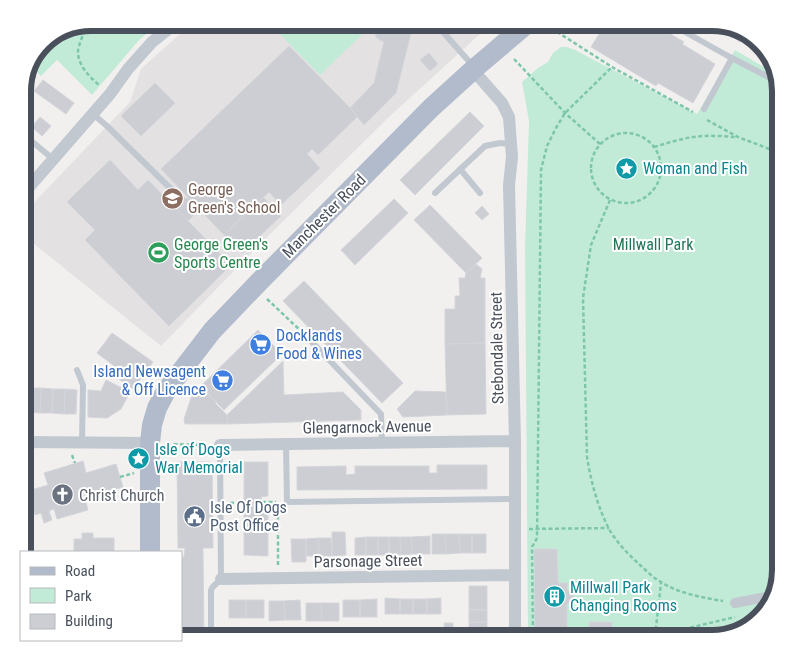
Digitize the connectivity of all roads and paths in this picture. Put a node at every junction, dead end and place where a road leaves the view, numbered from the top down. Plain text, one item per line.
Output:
1 (165, 31) edge
2 (442, 31) edge
3 (518, 31) edge
4 (555, 31) edge
5 (685, 31) edge
6 (84, 32) edge
7 (732, 58) junction
8 (514, 59) dead end
9 (612, 67) junction
10 (474, 69) junction
11 (771, 78) edge
12 (110, 94) junction
13 (704, 110) dead end
14 (693, 112) dead end
15 (565, 113) junction
16 (93, 114) junction
17 (701, 116) dead end
18 (738, 137) junction
19 (31, 141) edge
20 (510, 144) junction
21 (601, 144) junction
22 (654, 147) junction
23 (772, 150) edge
24 (53, 159) junction
25 (460, 169) junction
26 (31, 185) edge
27 (172, 190) dead end
28 (435, 193) dead end
29 (480, 193) dead end
30 (610, 200) junction
31 (267, 299) dead end
32 (308, 338) joint
33 (78, 370) dead end
34 (515, 441) junction
35 (31, 442) edge
36 (382, 442) junction
37 (82, 443) junction
38 (150, 443) junction
39 (286, 444) junction
40 (220, 446) junction
41 (130, 473) dead end
42 (120, 476) dead end
43 (515, 499) junction
44 (262, 502) dead end
45 (608, 528) junction
46 (515, 529) junction
47 (537, 530) junction
48 (150, 551) edge
49 (515, 575) junction
50 (279, 578) junction
51 (221, 579) junction
52 (661, 583) junction
53 (765, 597) edge
54 (735, 603) joint
55 (740, 616) dead end
56 (211, 630) edge
57 (515, 630) edge
58 (533, 630) edge
59 (655, 630) edge
60 (683, 630) edge

1 - 12 street
2 - 10 lane
3 - 10 main road, Manchester Road
4 - 9 path
5 - 7 lane
6 - 12 path
7 - 11 lane
7 - 13 lane
8 - 15 path
9 - 14 path
9 - 15 path
10 - 20 street, Stebondale Street
10 - 38 main road, Manchester Road
12 - 16 street
15 - 21 path
15 - 47 path
16 - 24 street
16 - 27 lane
17 - 18 path
18 - 22 path
18 - 23 path
19 - 24 lane
20 - 25 lane
20 - 34 street, Stebondale Street
21 - 22 path
21 - 30 path
22 - 30 path
24 - 26 street
25 - 28 lane
25 - 29 lane
30 - 45 path
31 - 32 path
32 - 36 lane
33 - 37 lane
34 - 36 street, Glengarnock Avenue
34 - 43 street, Stebondale Street
35 - 37 street
36 - 39 street, Glengarnock Avenue
37 - 38 street
38 - 40 path
38 - 48 main road, Manchester Road
39 - 40 street, Glengarnock Avenue
39 - 43 lane
40 - 51 lane
41 - 42 path
43 - 46 street, Stebondale Street
44 - 50 path
45 - 47 path
45 - 52 path
46 - 47 path
46 - 49 street, Stebondale Street
47 - 58 path
49 - 50 street, Parsonage Street
49 - 57 street, Stebondale Street
50 - 51 street, Parsonage Street
51 - 56 lane
52 - 54 path
52 - 59 path
53 - 54 street
55 - 60 path

